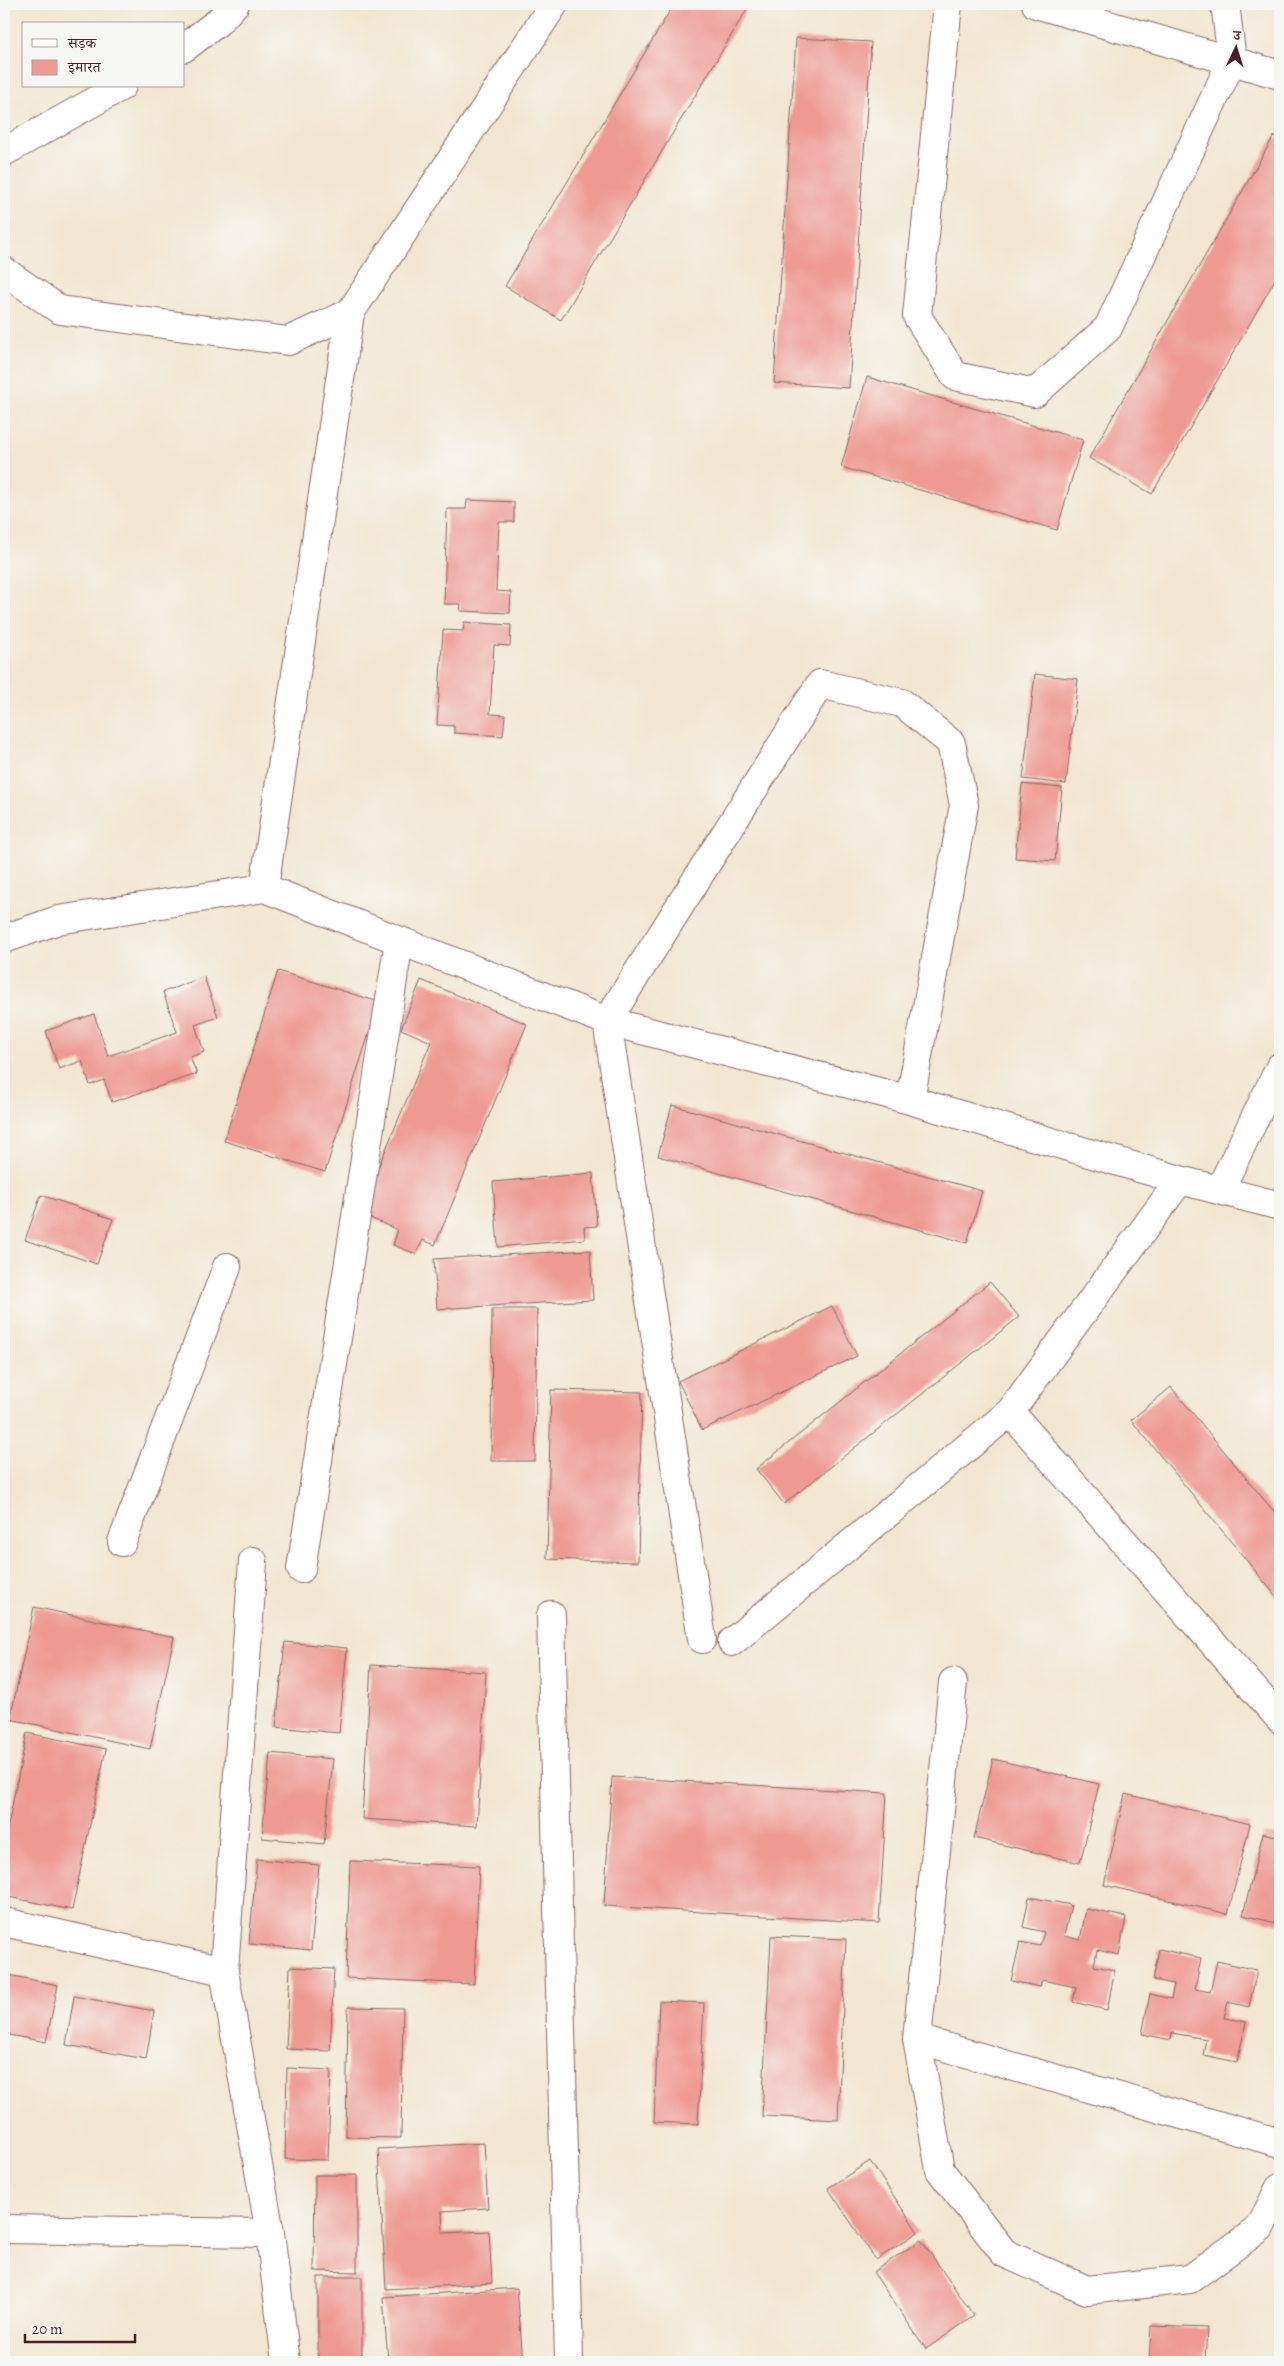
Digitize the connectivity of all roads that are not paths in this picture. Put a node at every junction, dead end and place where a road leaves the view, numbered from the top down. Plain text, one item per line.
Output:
1 (235, 4) edge
2 (554, 4) edge
3 (948, 4) edge
4 (1036, 4) edge
5 (1225, 4) edge
6 (185, 47) edge
7 (1232, 60) junction
8 (1280, 75) edge
9 (118, 88) edge
10 (4, 152) edge
11 (4, 271) edge
12 (350, 313) junction
13 (264, 888) junction
14 (4, 939) edge
15 (399, 941) junction
16 (607, 1021) junction
17 (1280, 1067) edge
18 (910, 1100) junction
19 (1180, 1180) junction
20 (1220, 1189) junction
21 (1280, 1206) edge
22 (227, 1267) dead end
23 (1010, 1412) junction
24 (122, 1542) dead end
25 (253, 1561) dead end
26 (301, 1569) dead end
27 (551, 1615) dead end
28 (702, 1639) dead end
29 (732, 1642) dead end
30 (953, 1682) dead end
31 (1280, 1719) edge
32 (4, 1922) edge
33 (224, 1971) junction
34 (917, 2039) junction
35 (1280, 2143) edge
36 (1280, 2186) edge
37 (4, 2229) edge
38 (270, 2233) junction
39 (286, 2362) edge
40 (569, 2362) edge

1 - 6 street
2 - 12 street
3 - 7 street
4 - 7 street
5 - 7 street
7 - 8 street
9 - 10 street
11 - 12 street
12 - 13 street
13 - 14 street
13 - 15 street
15 - 16 street
15 - 26 street
16 - 18 street
16 - 18 street
16 - 28 street
17 - 20 street
18 - 19 street
19 - 20 street
19 - 23 street
20 - 21 street
22 - 24 street
23 - 29 street
23 - 31 street
25 - 33 street
27 - 40 street
30 - 34 street
32 - 33 street
33 - 38 street
34 - 35 street
34 - 36 street
37 - 38 street
38 - 39 street

